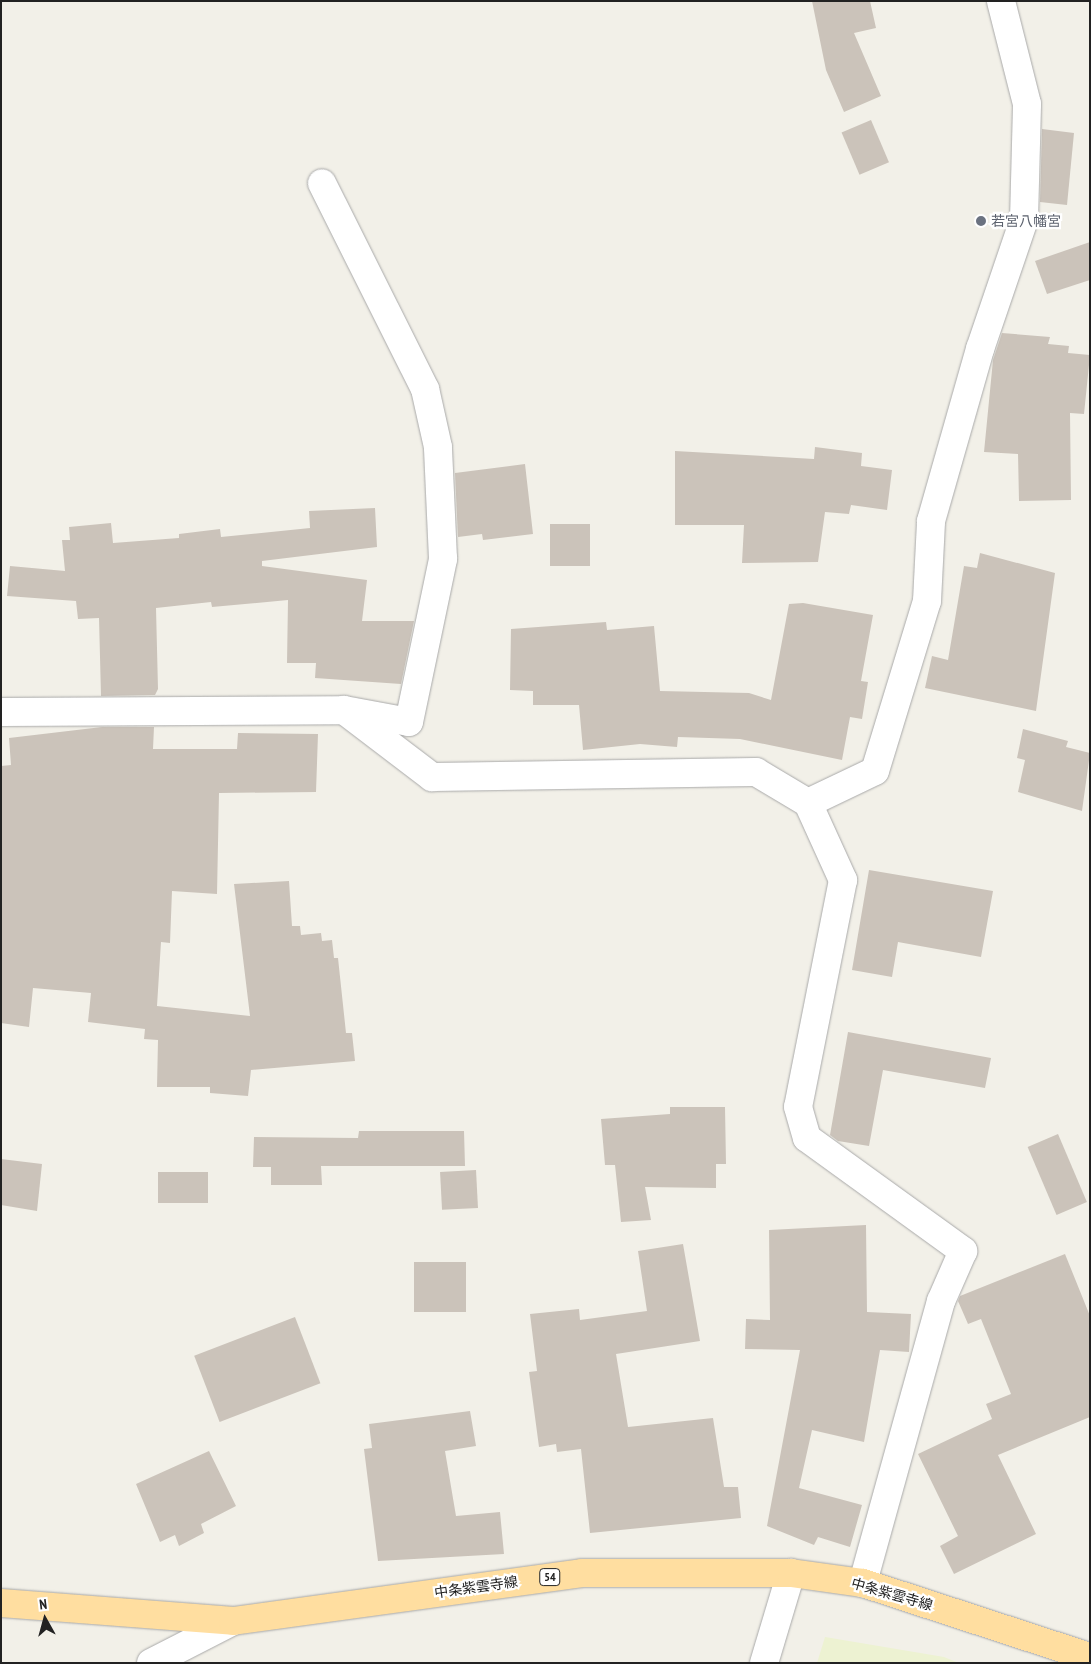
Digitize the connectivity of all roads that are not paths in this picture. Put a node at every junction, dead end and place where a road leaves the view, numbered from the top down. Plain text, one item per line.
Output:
1 (1001, 1) edge
2 (322, 183) dead end
3 (344, 710) junction
4 (1, 712) edge
5 (808, 803) junction
6 (791, 1573) junction
7 (863, 1582) junction
8 (1, 1602) edge
9 (233, 1621) junction
10 (1090, 1657) edge
11 (151, 1663) edge
12 (764, 1663) edge

1 - 5 street
2 - 3 street
3 - 4 street
3 - 5 street
5 - 7 street
6 - 7 main road, 中条紫雲寺線 / 54
6 - 9 main road, 中条紫雲寺線 / 54
6 - 12 street
7 - 10 main road, 中条紫雲寺線 / 54
8 - 9 main road, 中条紫雲寺線 / 54
9 - 11 street

